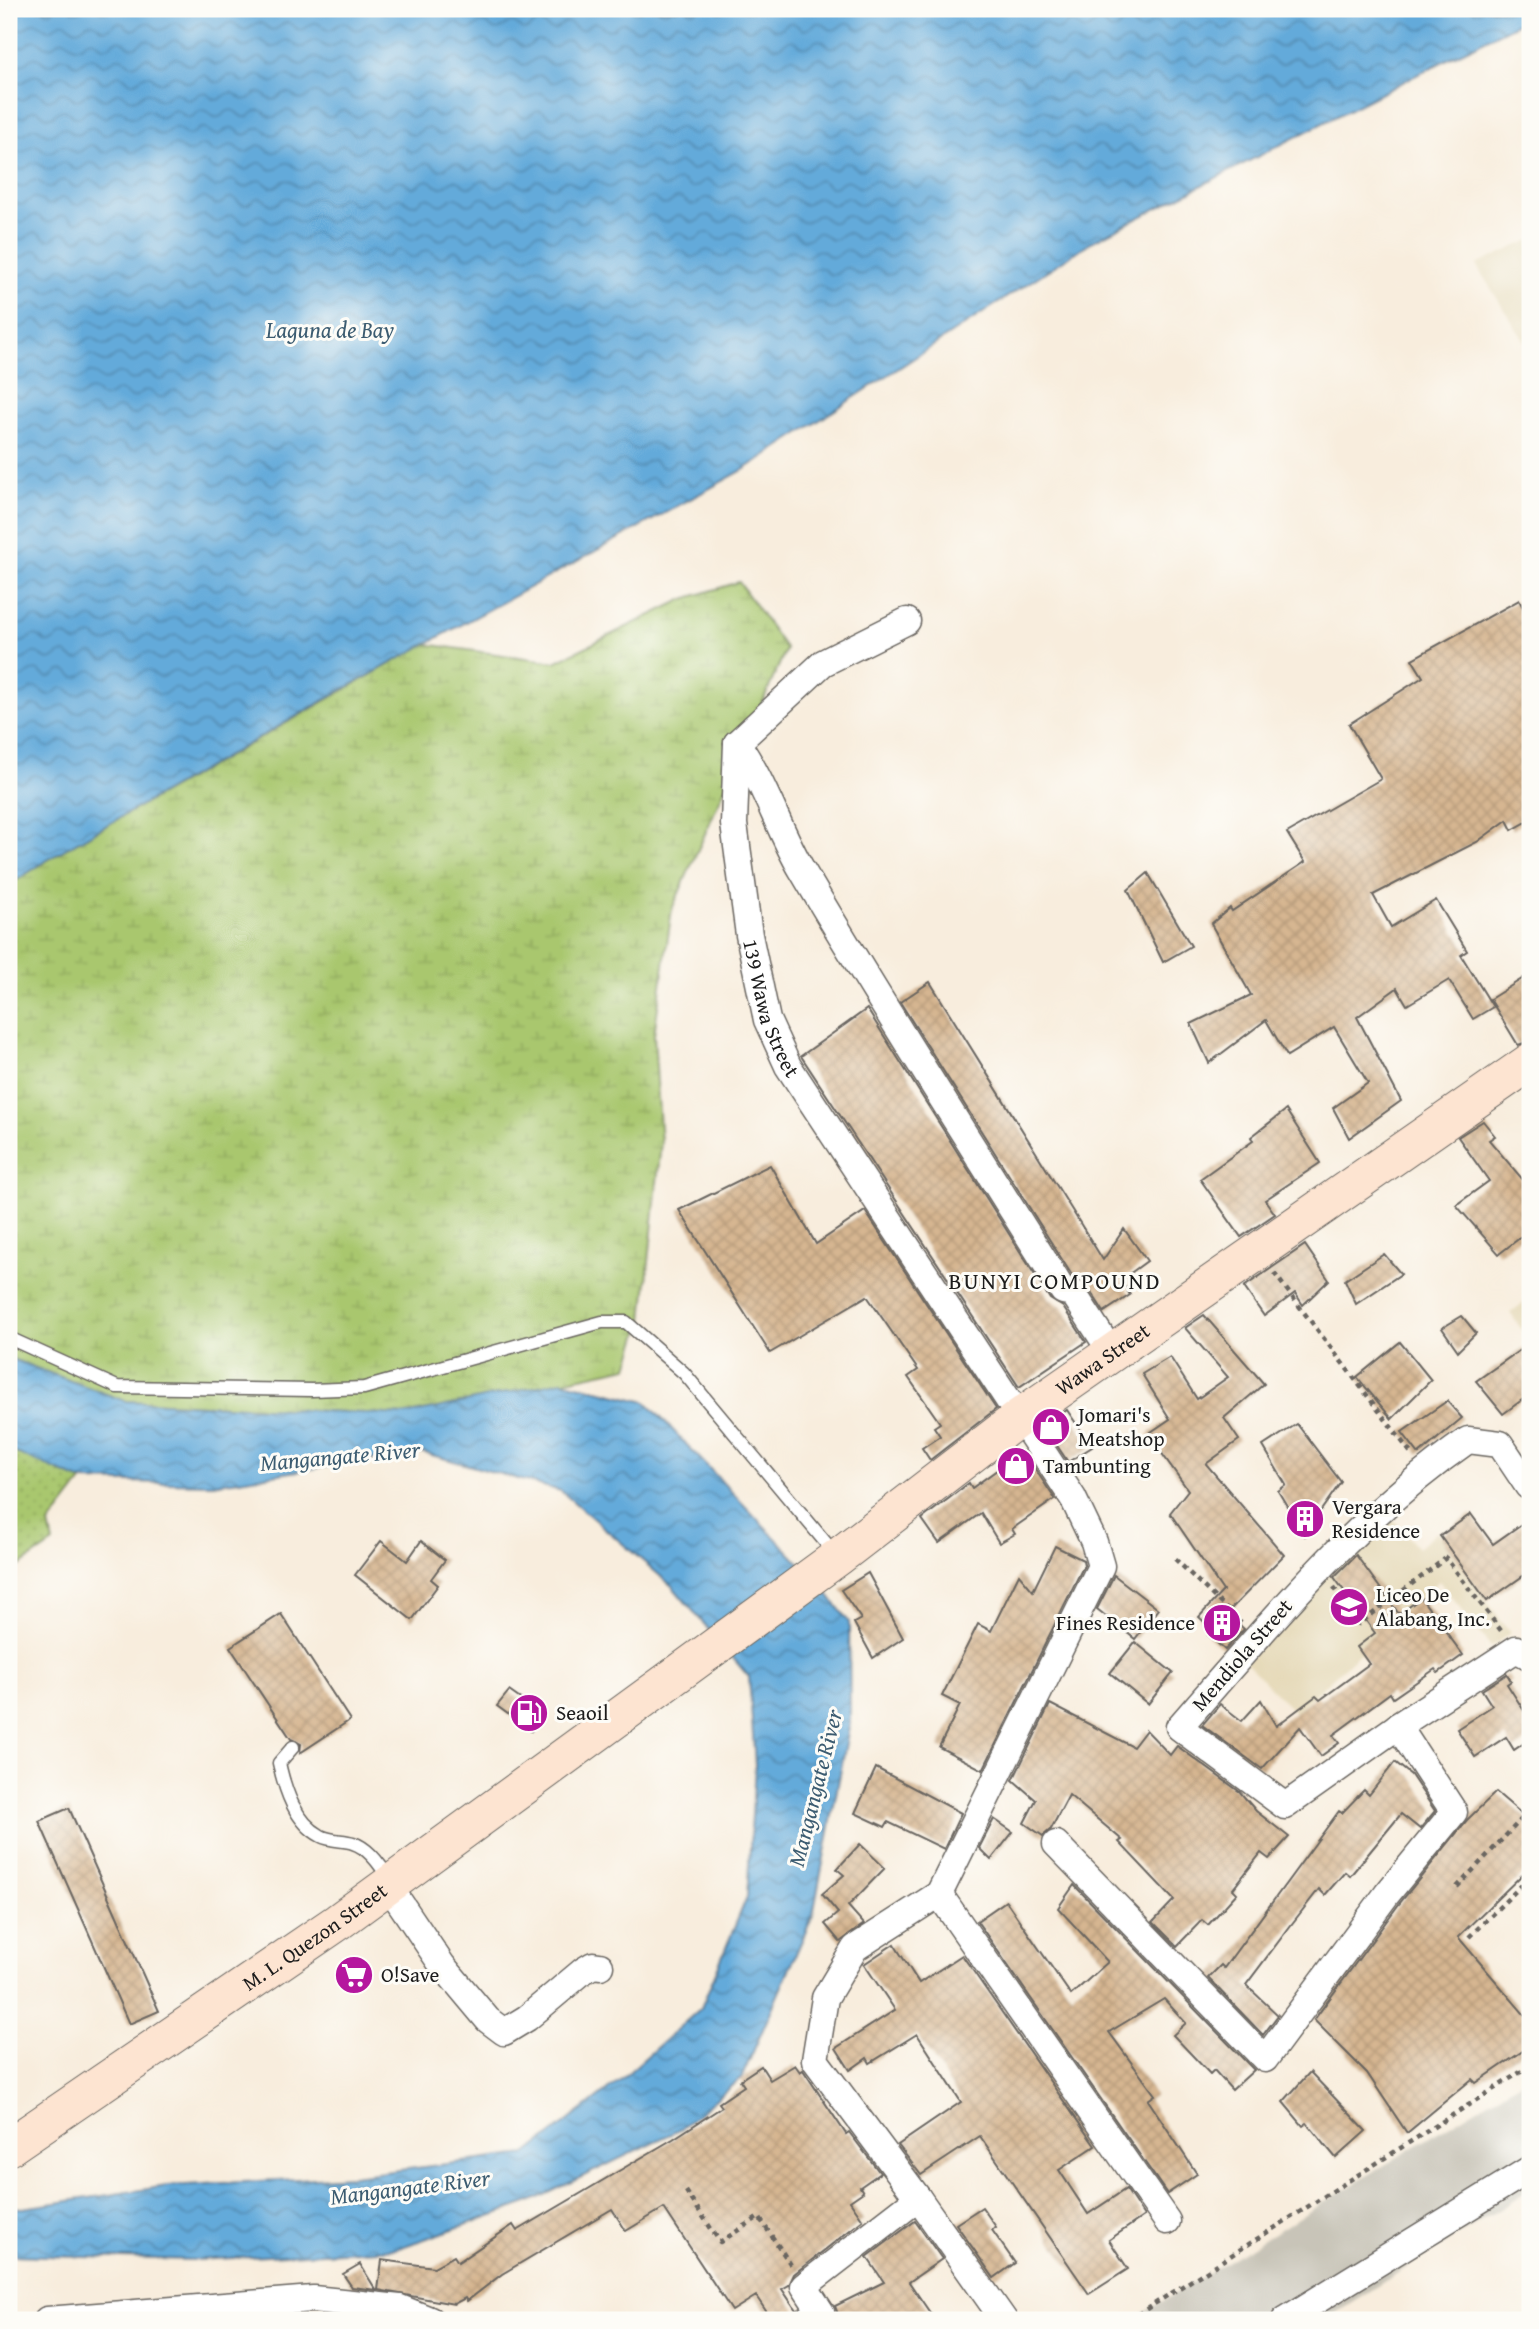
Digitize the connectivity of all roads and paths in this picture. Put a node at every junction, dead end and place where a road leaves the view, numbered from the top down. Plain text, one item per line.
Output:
1 (907, 621) dead end
2 (737, 743) junction
3 (1530, 1062) edge
4 (1258, 1251) junction
5 (9, 1338) edge
6 (1112, 1353) junction
7 (1020, 1418) junction
8 (1424, 1470) junction
9 (1528, 1486) dead end
10 (1175, 1559) dead end
11 (831, 1562) junction
12 (1320, 1566) junction
13 (1256, 1639) junction
14 (1523, 1653) edge
15 (615, 1718) joint
16 (1398, 1726) junction
17 (293, 1747) dead end
18 (1530, 1810) edge
19 (1056, 1844) dead end
20 (1530, 1877) edge
21 (390, 1884) junction
22 (1457, 1887) dead end
23 (939, 1894) junction
24 (1469, 1937) dead end
25 (600, 1966) dead end
26 (1530, 2066) edge
27 (9, 2147) edge
28 (1530, 2169) edge
29 (686, 2191) dead end
30 (918, 2198) junction
31 (1167, 2221) dead end
32 (804, 2286) junction
33 (47, 2320) edge
34 (430, 2320) edge
35 (807, 2320) edge
36 (1004, 2320) edge
37 (1129, 2320) edge
38 (1284, 2320) edge

1 - 2 street
2 - 6 street
2 - 7 street, 139 Wawa Street
3 - 4 main road, Wawa Street
4 - 6 main road, Wawa Street
4 - 8 path
5 - 11 lane
6 - 7 main road, Wawa Street
7 - 11 main road, Wawa Street
7 - 23 street, 139 Wawa Street
8 - 9 street, Mendiola Street
8 - 12 street, Mendiola Street
10 - 13 path
11 - 15 main road, Wawa Street
12 - 13 street, Mendiola Street
12 - 14 path
13 - 16 street, Mendiola Street
14 - 16 street, Mendiola Street
15 - 21 main road, M. L. Quezon Street
16 - 19 street
17 - 21 lane
18 - 22 path
20 - 24 path
21 - 25 street
21 - 27 main road, M. L. Quezon Street
23 - 30 street
23 - 31 street
26 - 37 path
28 - 38 street
29 - 32 path
30 - 32 street
30 - 36 street
32 - 35 street
33 - 34 street

